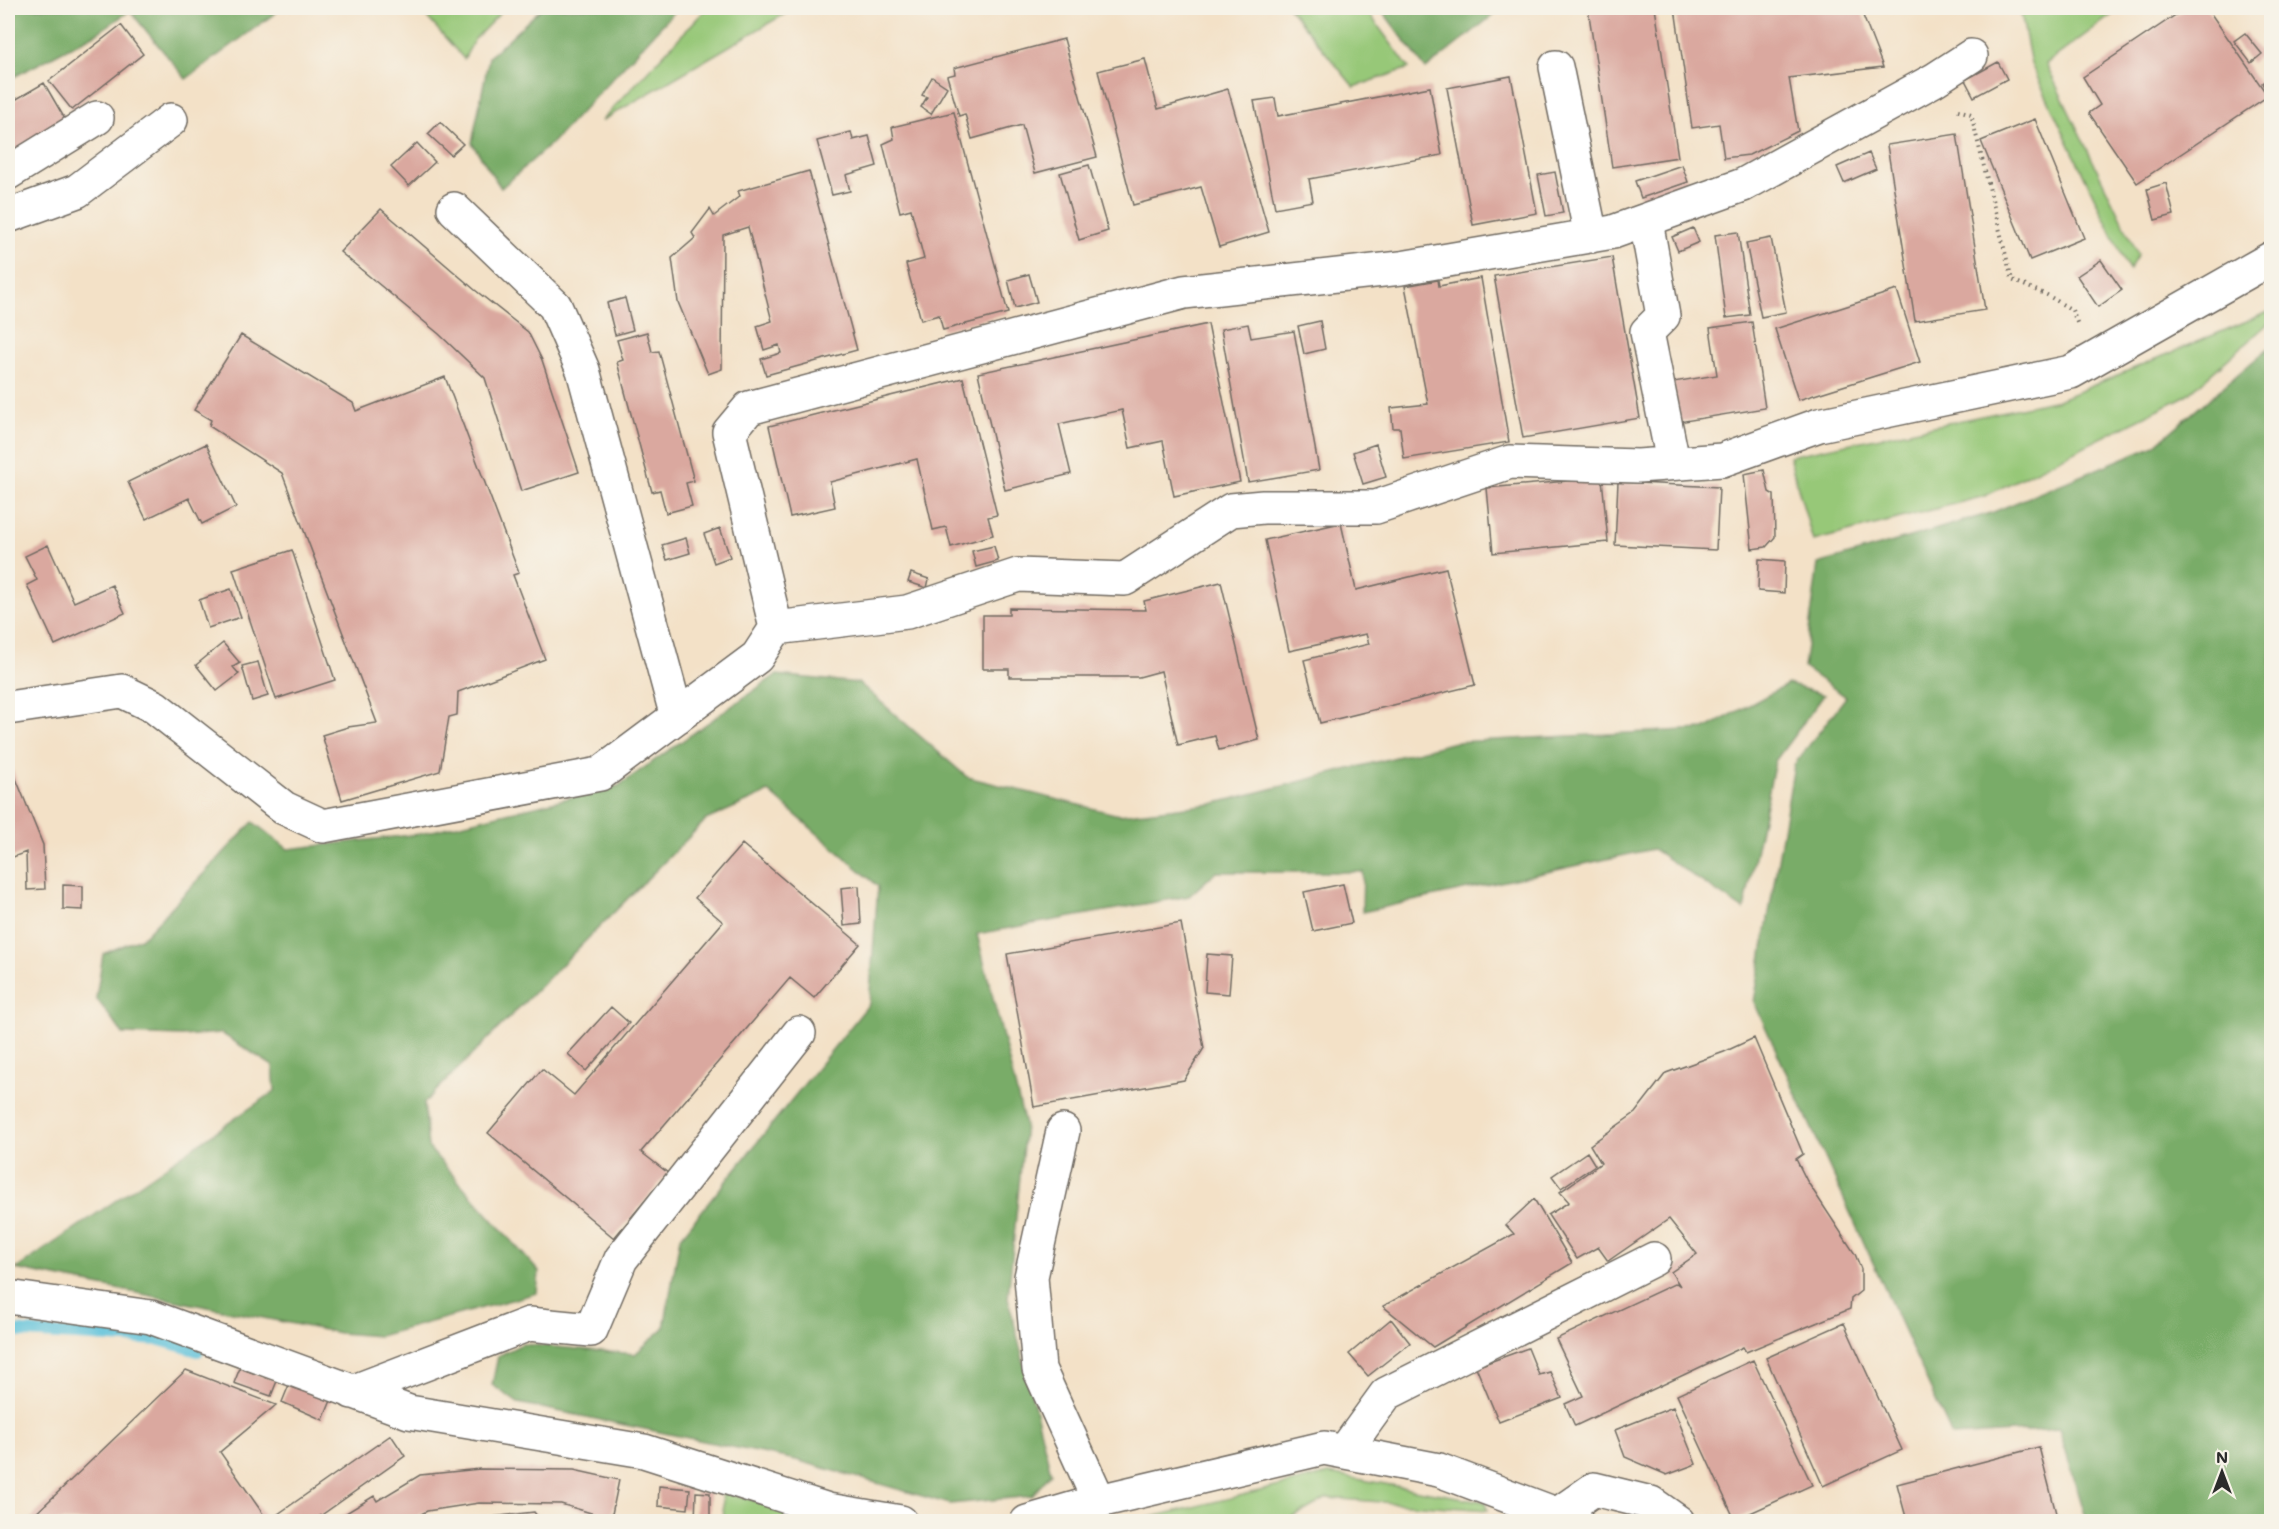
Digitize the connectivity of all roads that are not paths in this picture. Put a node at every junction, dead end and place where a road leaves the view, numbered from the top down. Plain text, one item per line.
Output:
1 (1971, 56) dead end
2 (1556, 67) dead end
3 (97, 118) dead end
4 (171, 120) dead end
5 (8, 173) edge
6 (454, 209) dead end
7 (8, 216) edge
8 (1646, 222) junction
9 (1591, 236) junction
10 (2271, 258) edge
11 (1673, 462) junction
12 (776, 628) junction
13 (8, 708) edge
14 (677, 717) junction
15 (799, 1033) dead end
16 (1063, 1131) dead end
17 (1654, 1259) dead end
18 (8, 1297) edge
19 (352, 1392) junction
20 (1344, 1452) junction
21 (1099, 1501) junction
22 (1567, 1518) edge
23 (901, 1521) edge
24 (1027, 1521) edge
25 (1678, 1521) edge

1 - 8 street
2 - 9 street
3 - 5 street
4 - 7 street
6 - 14 street
8 - 9 street
8 - 11 street
9 - 12 street
10 - 11 street
11 - 12 street
12 - 14 street
13 - 14 street
15 - 19 street
16 - 21 street
17 - 20 street
18 - 19 street
19 - 23 street
20 - 21 street
20 - 22 street
21 - 24 street
22 - 25 street

